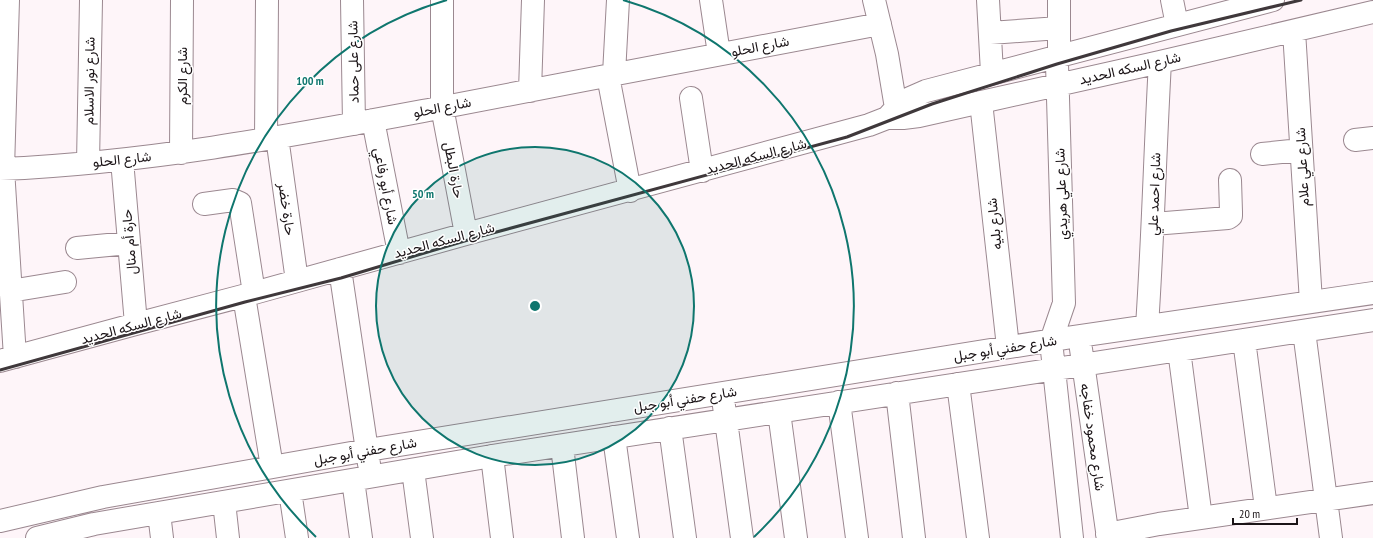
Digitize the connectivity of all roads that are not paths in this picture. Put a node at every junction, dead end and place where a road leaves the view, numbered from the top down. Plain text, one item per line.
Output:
1 (8, 0) edge
2 (91, 0) edge
3 (182, 0) edge
4 (267, 0) edge
5 (352, 0) edge
6 (442, 0) edge
7 (533, 0) edge
8 (618, 0) edge
9 (711, 0) edge
10 (874, 0) edge
11 (988, 0) edge
12 (1059, 0) edge
13 (1172, 0) edge
14 (1273, 0) edge
15 (1373, 12) edge
16 (880, 24) junction
17 (1177, 25) junction
18 (1059, 28) junction
19 (1294, 31) junction
20 (990, 33) junction
21 (719, 54) junction
22 (1060, 55) junction
23 (1160, 62) junction
24 (992, 73) junction
25 (611, 75) junction
26 (1057, 85) junction
27 (530, 91) junction
28 (691, 98) dead end
29 (981, 102) junction
30 (442, 107) junction
31 (891, 113) junction
32 (363, 122) junction
33 (271, 138) junction
34 (1300, 150) junction
35 (181, 153) junction
36 (1262, 154) dead end
37 (122, 160) junction
38 (88, 163) junction
39 (1, 169) edge
40 (702, 171) junction
41 (1230, 180) dead end
42 (630, 191) junction
43 (204, 204) dead end
44 (1153, 224) junction
45 (466, 234) junction
46 (129, 243) junction
47 (77, 248) dead end
48 (399, 253) junction
49 (340, 269) junction
50 (7, 281) edge
51 (297, 281) junction
52 (65, 282) dead end
53 (1373, 293) edge
54 (249, 295) junction
55 (1310, 302) junction
56 (1064, 303) junction
57 (1373, 320) edge
58 (136, 324) junction
59 (1147, 326) junction
60 (1304, 331) junction
61 (1079, 336) junction
62 (1244, 340) junction
63 (1050, 341) junction
64 (1008, 347) junction
65 (1178, 350) junction
66 (7, 359) edge
67 (1083, 364) junction
68 (1053, 370) junction
69 (958, 384) junction
70 (722, 393) junction
71 (897, 393) junction
72 (839, 402) junction
73 (780, 412) junction
74 (726, 420) junction
75 (670, 428) junction
76 (614, 437) junction
77 (562, 446) junction
78 (368, 450) junction
79 (492, 456) junction
80 (272, 467) junction
81 (413, 470) junction
82 (362, 478) junction
83 (290, 491) junction
84 (1373, 493) edge
85 (1326, 500) junction
86 (224, 502) junction
87 (1266, 508) junction
88 (159, 513) junction
89 (1201, 518) junction
90 (0, 521) edge
91 (95, 531) edge
92 (1108, 536) edge
93 (37, 538) edge
94 (162, 538) edge
95 (228, 538) edge
96 (297, 538) edge
97 (361, 538) edge
98 (422, 538) edge
99 (502, 538) edge
100 (573, 538) edge
101 (628, 538) edge
102 (685, 538) edge
103 (742, 538) edge
104 (796, 538) edge
105 (857, 538) edge
106 (914, 538) edge
107 (978, 538) edge
108 (1072, 538) edge
109 (1330, 538) edge

1 - 39 street
2 - 38 street, شارع نور الاسلام
3 - 35 street, شارع الكرم
4 - 33 street, حارة خضر
5 - 32 street, شارع على حماد
6 - 30 street, حارة البطل
7 - 27 street
8 - 25 street
9 - 21 street
10 - 16 street
11 - 20 street
12 - 18 street, شارع علي هريدي
13 - 17 street
14 - 17 street, شارع السكه الحديد
15 - 19 street, شارع السكه الحديد
16 - 21 street, شارع الحلو
16 - 31 street
17 - 22 street, شارع السكه الحديد
18 - 20 street
18 - 22 street, شارع علي هريدي
19 - 23 street, شارع السكه الحديد
19 - 34 street, شارع علي علام
20 - 24 street
21 - 25 street, شارع الحلو
22 - 24 street, شارع السكه الحديد
22 - 26 street, شارع علي هريدي
23 - 26 street, شارع السكه الحديد
23 - 44 street, شارع احمد علي
24 - 31 street, شارع السكه الحديد
25 - 27 street, شارع الحلو
25 - 42 street
26 - 29 street, شارع السكه الحديد
26 - 56 street, شارع علي هريدي
27 - 30 street, شارع الحلو
28 - 40 street
29 - 31 street, شارع السكه الحديد
29 - 64 street, شارع بليه
30 - 32 street, شارع الحلو
30 - 45 street, حارة البطل
31 - 40 street, شارع السكه الحديد
32 - 33 street, شارع الحلو
32 - 48 street, شارع أبو رفاعي
33 - 35 street, شارع الحلو
33 - 51 street, حارة خضر
34 - 36 street
34 - 55 street, شارع علي علام
35 - 37 street, شارع الحلو
37 - 38 street, شارع الحلو
37 - 46 street, حارة أم منال
38 - 39 street, شارع الحلو
39 - 50 street
40 - 42 street, شارع السكه الحديد
41 - 44 street
42 - 45 street, شارع السكه الحديد
43 - 54 street
44 - 59 street, شارع احمد علي
45 - 48 street, شارع السكه الحديد
46 - 47 street
46 - 58 street, حارة أم منال
48 - 49 street, شارع السكه الحديد
49 - 51 street, شارع السكه الحديد
49 - 78 street
50 - 52 street
50 - 66 street
51 - 54 street, شارع السكه الحديد
53 - 55 street, شارع حفني أبو جبل
54 - 58 street, شارع السكه الحديد
54 - 80 street
55 - 59 street, شارع حفني أبو جبل
56 - 61 street, شارع علي هريدي
56 - 63 street, شارع علي هريدي
57 - 60 street, شارع حفني أبو جبل
58 - 66 street, شارع السكه الحديد
59 - 61 street, شارع حفني أبو جبل
60 - 62 street, شارع حفني أبو جبل
60 - 85 street
61 - 63 street, شارع حفني أبو جبل
61 - 67 street, شارع محمود خفاجه
62 - 65 street, شارع حفني أبو جبل
62 - 87 street
63 - 64 street, شارع حفني أبو جبل
63 - 68 street
64 - 70 street, شارع حفني أبو جبل
65 - 67 street, شارع حفني أبو جبل
65 - 89 street
67 - 68 street, شارع حفني أبو جبل
67 - 92 street, شارع محمود خفاجه
68 - 69 street, شارع حفني أبو جبل
68 - 108 street
69 - 71 street, شارع حفني أبو جبل
69 - 107 street
70 - 74 street
70 - 78 street, شارع حفني أبو جبل
71 - 72 street, شارع حفني أبو جبل
71 - 106 street
72 - 73 street, شارع حفني أبو جبل
72 - 105 street
73 - 74 street, شارع حفني أبو جبل
73 - 104 street
74 - 75 street, شارع حفني أبو جبل
74 - 103 street
75 - 76 street, شارع حفني أبو جبل
75 - 102 street
76 - 77 street, شارع حفني أبو جبل
76 - 101 street
77 - 79 street, شارع حفني أبو جبل
77 - 100 street
78 - 80 street, شارع حفني أبو جبل
78 - 82 street
79 - 81 street, شارع حفني أبو جبل
79 - 99 street
80 - 90 street, شارع حفني أبو جبل
81 - 82 street, شارع حفني أبو جبل
81 - 98 street
82 - 83 street, شارع حفني أبو جبل
82 - 97 street
83 - 86 street, شارع حفني أبو جبل
83 - 96 street
84 - 85 street
85 - 87 street
85 - 109 street
86 - 88 street, شارع حفني أبو جبل
86 - 95 street
87 - 89 street
88 - 91 street, شارع حفني أبو جبل
88 - 94 street
89 - 92 street
91 - 93 street, شارع حفني أبو جبل

